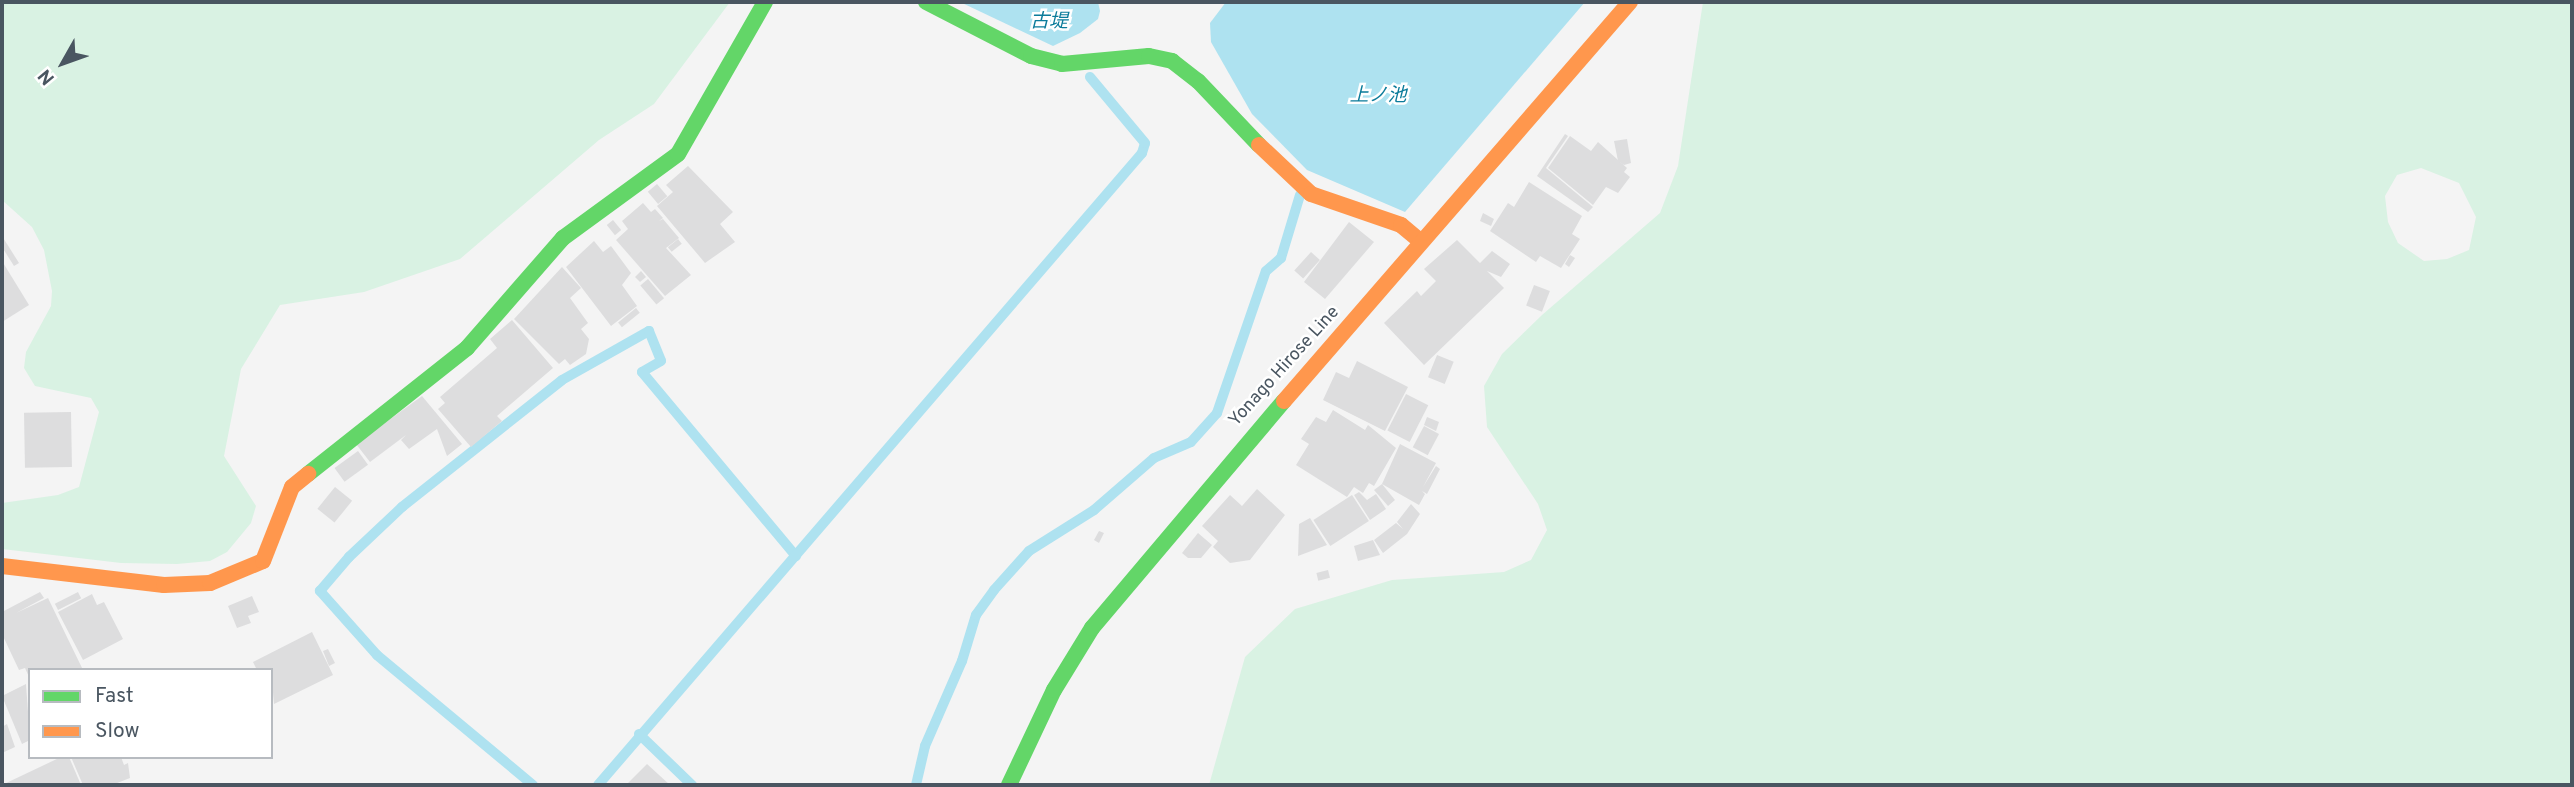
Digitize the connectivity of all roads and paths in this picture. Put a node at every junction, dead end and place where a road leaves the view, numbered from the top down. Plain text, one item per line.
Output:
1 (765, 2) edge
2 (926, 2) edge
3 (1630, 2) edge
4 (1421, 243) junction
5 (2, 566) edge
6 (1009, 785) edge

1 - 5 street
2 - 4 street
3 - 4 street, Yonago Hirose Line
4 - 6 street, Yonago Hirose Line

